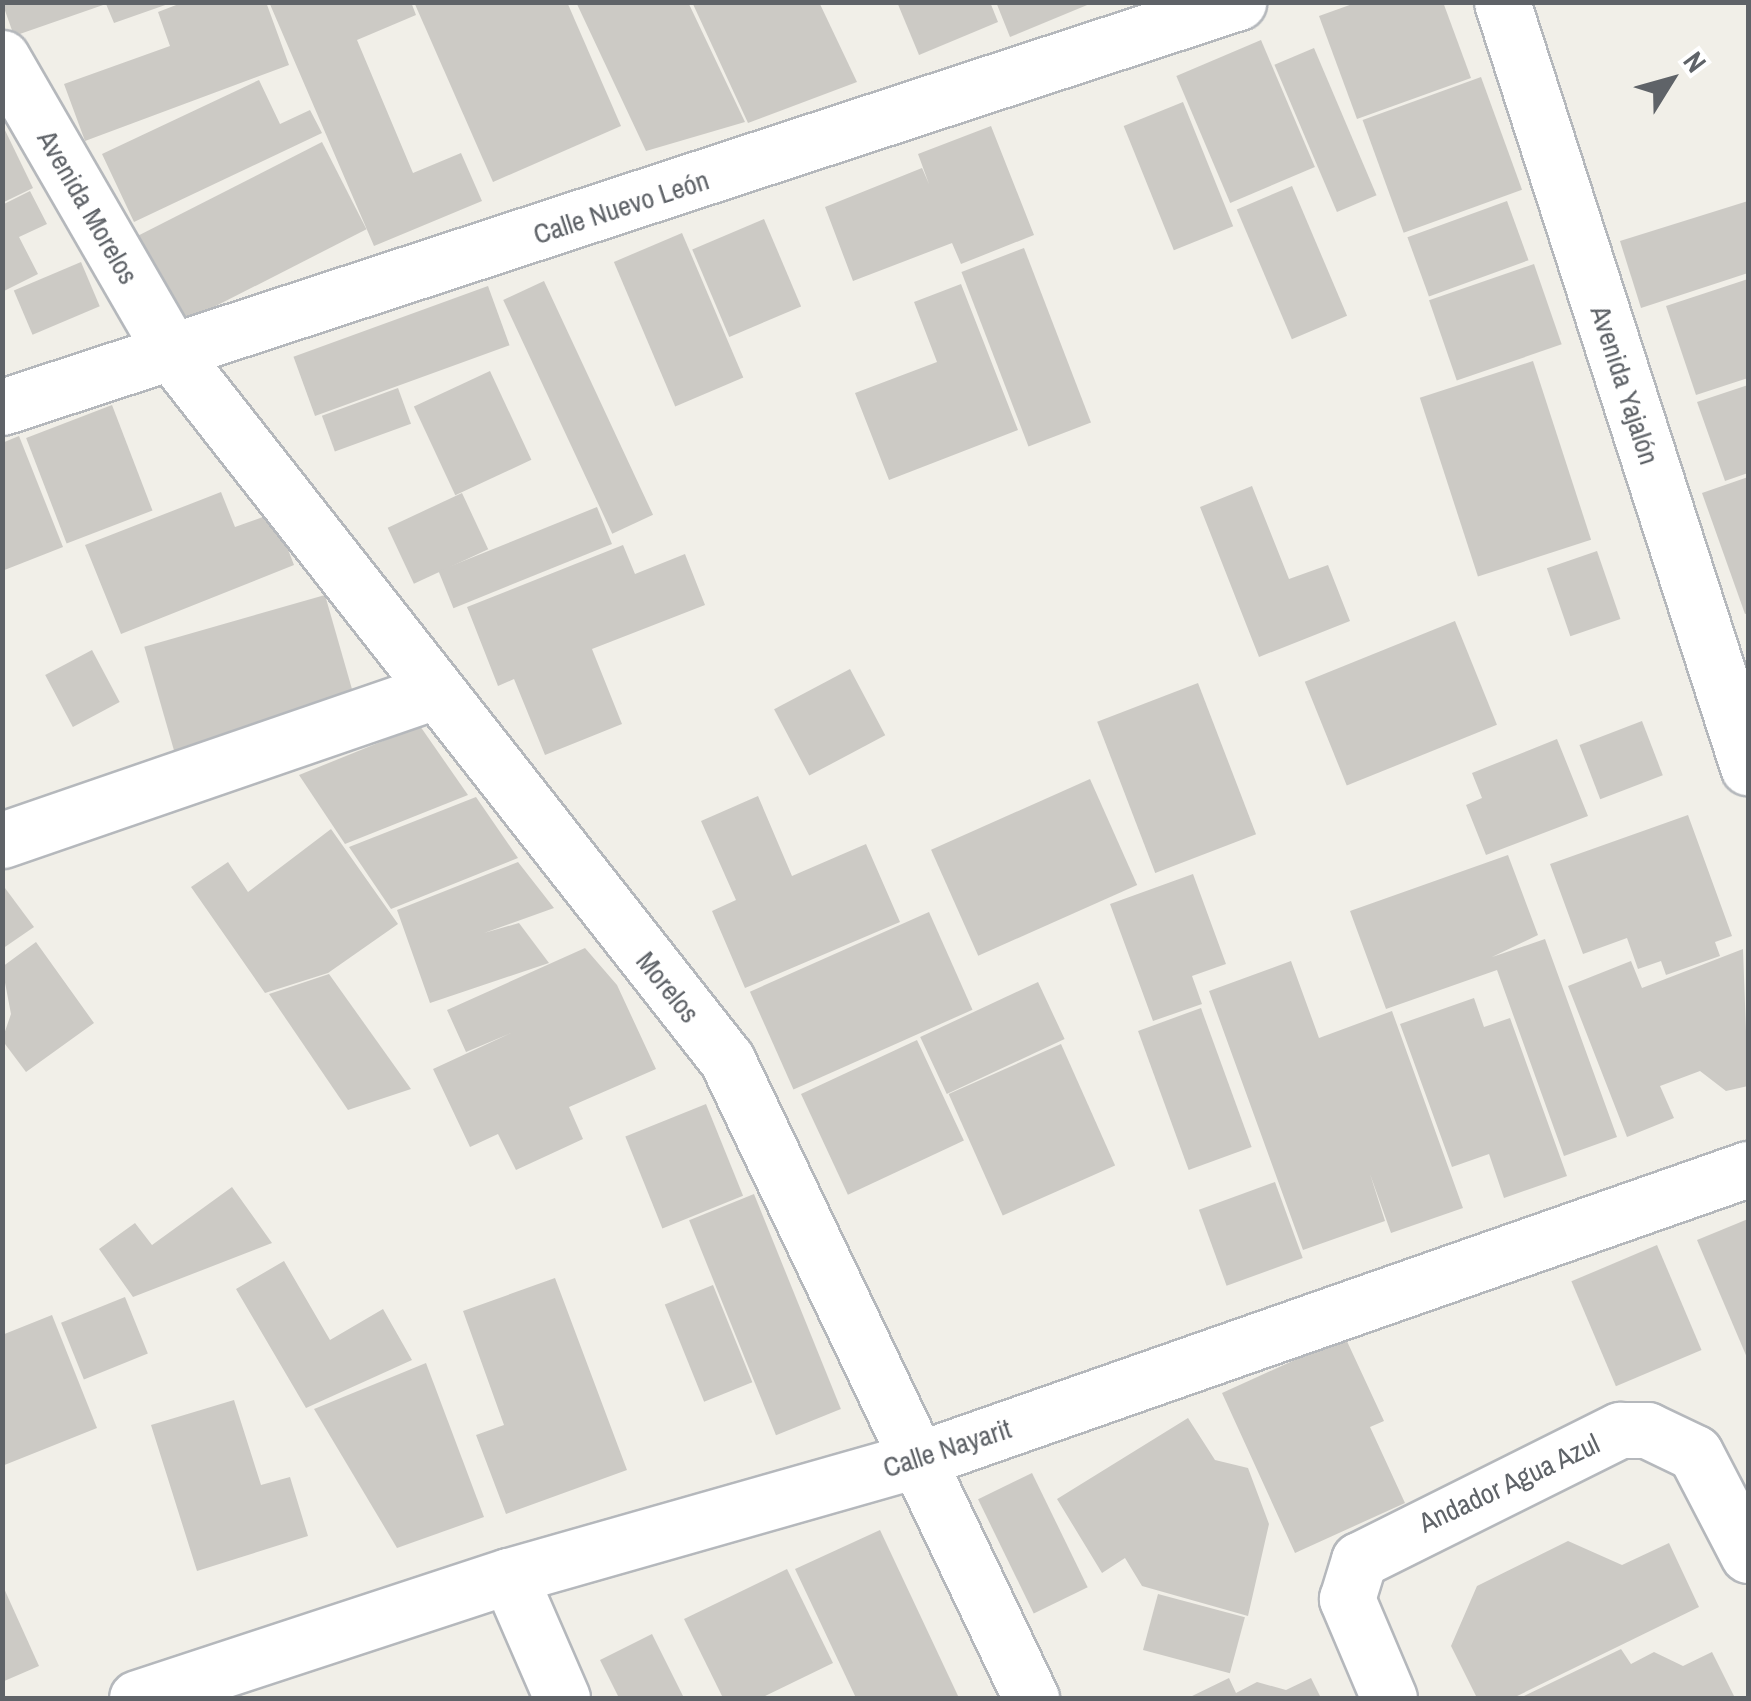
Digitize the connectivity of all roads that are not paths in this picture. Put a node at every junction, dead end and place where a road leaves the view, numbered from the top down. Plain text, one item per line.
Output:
1 (1238, 2) edge
2 (1502, 2) edge
3 (2, 58) edge
4 (174, 356) junction
5 (2, 408) edge
6 (432, 692) junction
7 (1748, 767) edge
8 (2, 840) edge
9 (1748, 1169) edge
10 (923, 1458) junction
11 (1748, 1555) edge
12 (509, 1576) junction
13 (137, 1698) edge
14 (562, 1698) edge
15 (1031, 1698) edge
16 (1389, 1698) edge

1 - 4 street, Calle Nuevo León
2 - 7 street, Avenida Yajalón
3 - 4 street, Avenida Morelos
4 - 5 street, Calle Nuevo León
4 - 6 street, Morelos
6 - 8 street
6 - 10 street, Morelos
9 - 10 street, Calle Nayarit
10 - 12 street, Calle Nayarit
10 - 15 street, Morelos
11 - 16 street, Andador Agua Azul
12 - 13 street, Calle Nayarit
12 - 14 street

